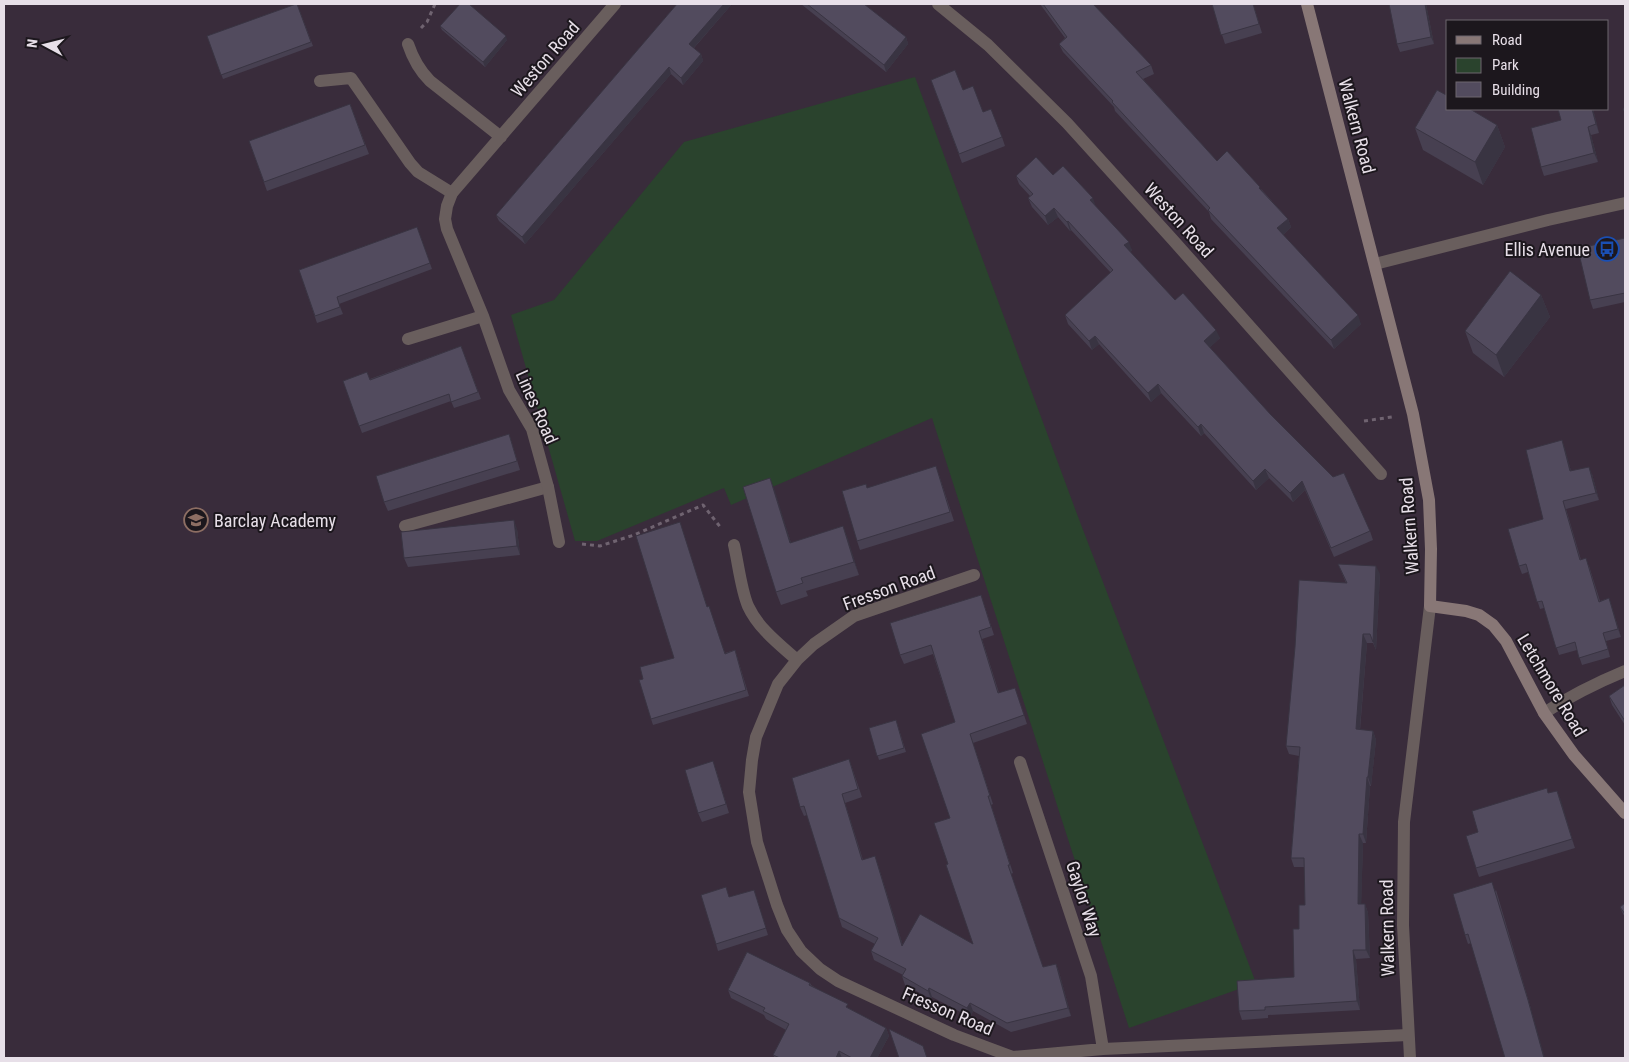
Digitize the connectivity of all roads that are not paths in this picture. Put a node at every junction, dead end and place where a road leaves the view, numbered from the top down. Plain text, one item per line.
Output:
1 (615, 4) edge
2 (938, 4) edge
3 (1307, 4) edge
4 (408, 44) road end
5 (320, 81) dead end
6 (501, 137) junction
7 (452, 193) junction
8 (1625, 203) edge
9 (1375, 264) junction
10 (483, 316) junction
11 (408, 339) dead end
12 (1381, 474) dead end
13 (548, 487) junction
14 (405, 526) dead end
15 (559, 542) road end
16 (734, 545) road end
17 (974, 575) dead end
18 (1430, 606) junction
19 (797, 660) junction
20 (1625, 672) edge
21 (1544, 714) junction
22 (1020, 762) dead end
23 (1625, 814) edge
24 (1408, 1035) junction
25 (1103, 1049) junction
26 (1062, 1055) edge
27 (1410, 1058) edge

1 - 6 street, Weston Road
2 - 12 street, Weston Road
3 - 9 street, Walkern Road
4 - 6 street
5 - 7 street
6 - 7 street, Weston Road
7 - 10 street, Lines Road
8 - 9 street
9 - 18 street, Walkern Road
10 - 11 street
10 - 13 street, Lines Road
13 - 14 street
13 - 15 street, Lines Road
16 - 19 street
17 - 19 street, Fresson Road
18 - 21 street, Letchmore Road
18 - 24 street, Walkern Road
19 - 26 street, Fresson Road
20 - 21 street
21 - 23 street, Letchmore Road
22 - 25 street, Gaylor Way
24 - 25 street, Fresson Road
24 - 27 street, Walkern Road
25 - 26 street, Fresson Road

